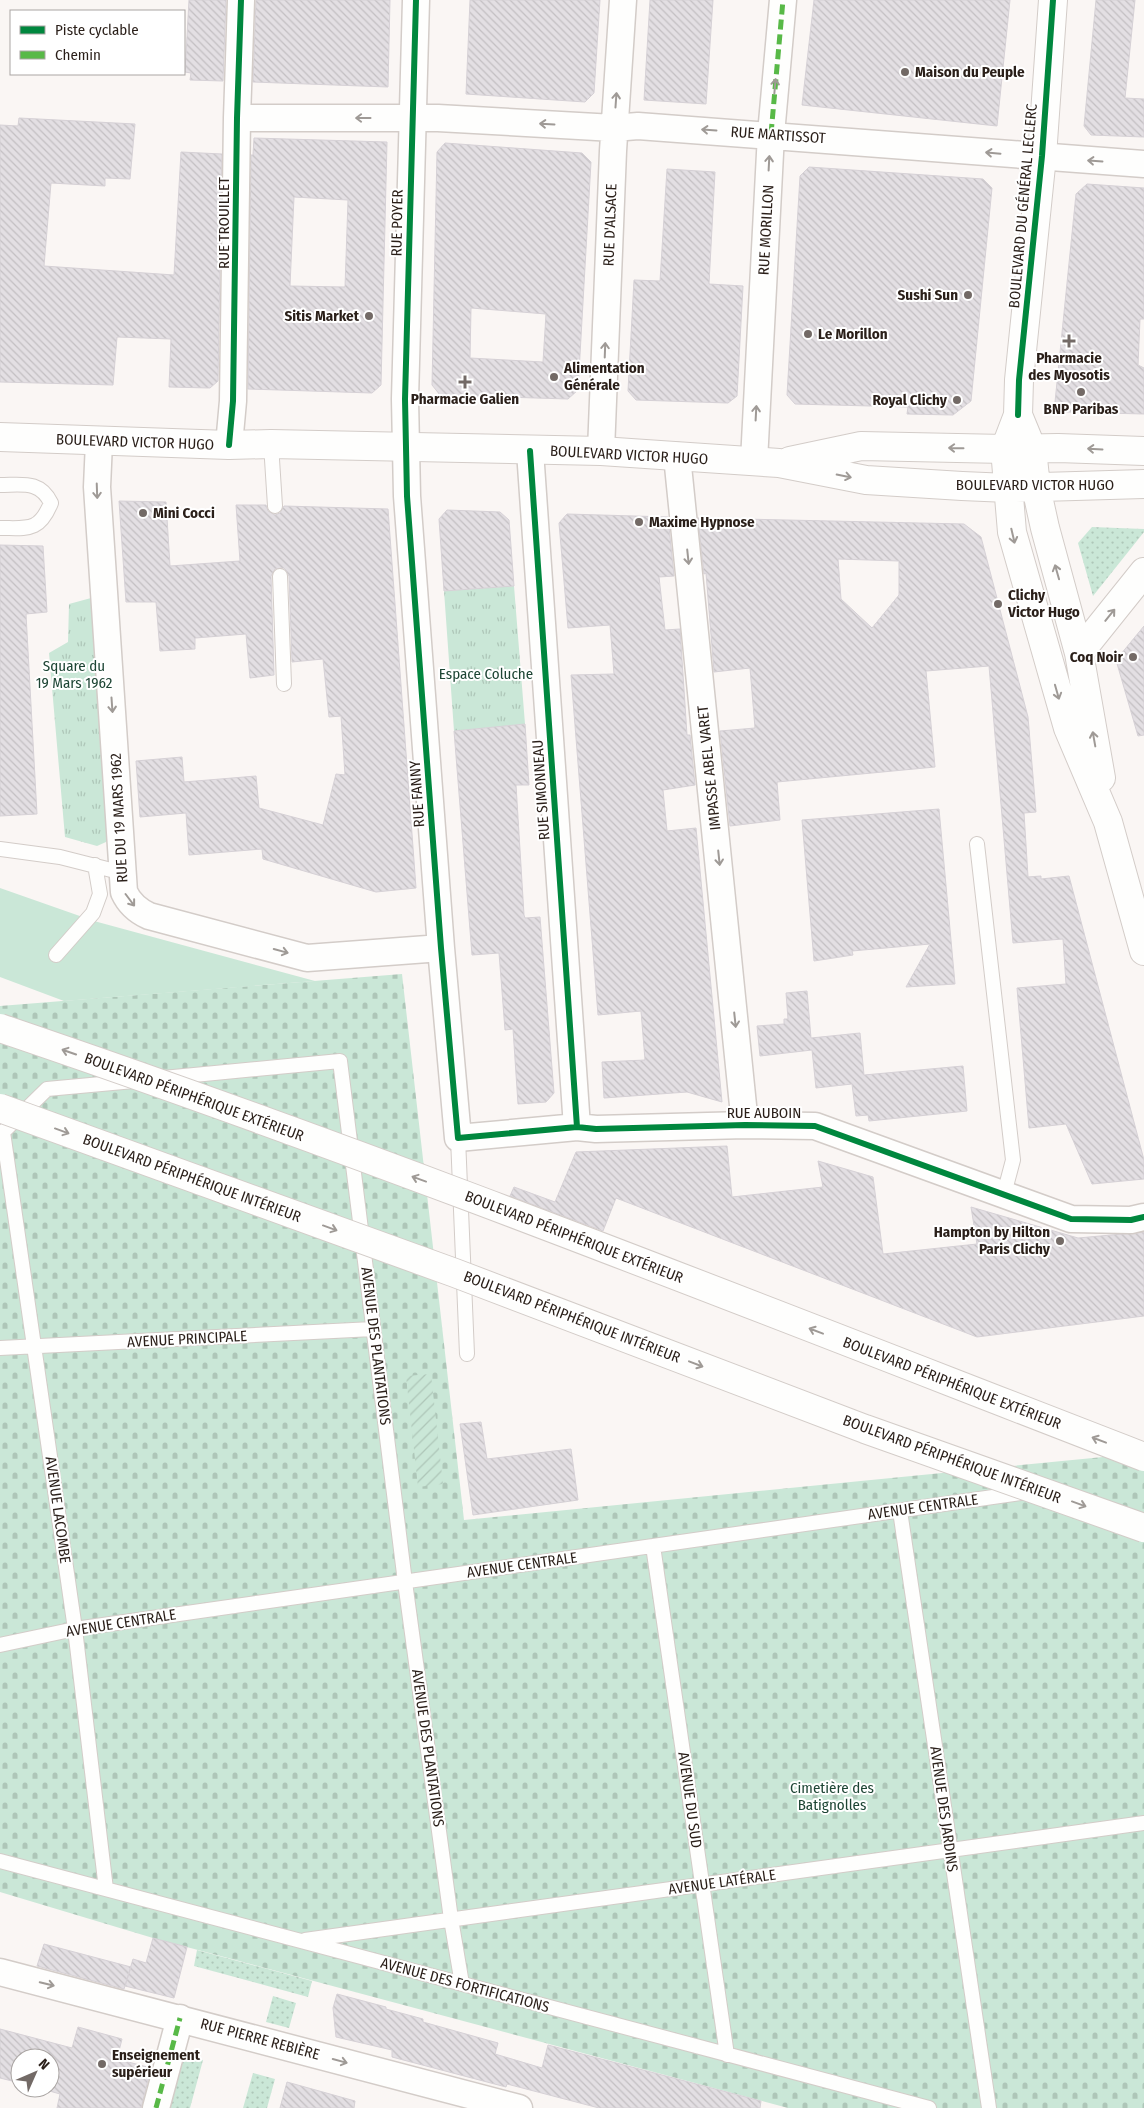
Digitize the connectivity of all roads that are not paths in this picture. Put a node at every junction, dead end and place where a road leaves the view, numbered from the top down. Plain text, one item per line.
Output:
1 (241, 0) edge
2 (416, 0) edge
3 (623, 0) edge
4 (783, 0) edge
5 (1053, 0) edge
6 (237, 118) junction
7 (412, 118) junction
8 (614, 128) junction
9 (771, 134) junction
10 (1042, 156) junction
11 (1144, 164) edge
12 (1018, 415) junction
13 (0, 438) edge
14 (99, 442) junction
15 (271, 444) junction
16 (230, 445) junction
17 (406, 448) junction
18 (1032, 448) junction
19 (1005, 449) junction
20 (530, 451) junction
21 (601, 451) junction
22 (1144, 451) edge
23 (677, 456) junction
24 (766, 462) junction
25 (1144, 484) edge
26 (0, 485) edge
27 (1036, 487) junction
28 (1008, 488) junction
29 (275, 506) dead end
30 (0, 528) edge
31 (1144, 572) edge
32 (280, 576) dead end
33 (1080, 653) junction
34 (284, 684) dead end
35 (1108, 822) junction
36 (977, 844) dead end
37 (0, 850) edge
38 (95, 866) junction
39 (124, 873) junction
40 (441, 948) junction
41 (1144, 951) edge
42 (56, 954) dead end
43 (0, 1028) edge
44 (1, 1120) edge
45 (745, 1125) junction
46 (577, 1127) junction
47 (458, 1138) junction
48 (1004, 1194) junction
49 (1144, 1218) edge
50 (373, 1329) junction
51 (34, 1346) junction
52 (0, 1348) edge
53 (467, 1354) dead end
54 (1144, 1457) edge
55 (1045, 1490) dead end
56 (900, 1511) junction
57 (1144, 1528) edge
58 (652, 1546) junction
59 (405, 1582) junction
60 (75, 1629) junction
61 (0, 1645) edge
62 (1144, 1823) edge
63 (950, 1850) junction
64 (0, 1861) edge
65 (702, 1884) junction
66 (106, 1889) junction
67 (452, 1919) junction
68 (299, 1940) junction
69 (0, 1972) edge
70 (462, 1984) junction
71 (180, 2018) junction
72 (727, 2054) junction
73 (156, 2108) edge
74 (519, 2108) edge
75 (929, 2108) edge
76 (989, 2108) edge

1 - 6 street, RUE TROUILLET
2 - 7 street, RUE POYER
8 -> 3 street, RUE D'ALSACE
9 -> 4 street, RUE MORILLON
5 - 10 main road, BOULEVARD DU GÉNÉRAL LECLERC
7 -> 6 street, RUE MARTISSOT
6 - 16 street, RUE TROUILLET
8 -> 7 street, RUE MARTISSOT
7 - 17 street, RUE POYER
9 -> 8 street, RUE MARTISSOT
21 -> 8 street, RUE D'ALSACE
10 -> 9 street, RUE MARTISSOT
24 -> 9 street, RUE MORILLON
11 -> 10 street, RUE MARTISSOT
10 - 12 main road, BOULEVARD DU GÉNÉRAL LECLERC
12 - 18 main road, BOULEVARD DU GÉNÉRAL LECLERC
12 - 19 main road, BOULEVARD DU GÉNÉRAL LECLERC
13 - 14 main road, BOULEVARD VICTOR HUGO
14 - 16 main road, BOULEVARD VICTOR HUGO
14 -> 39 street, RUE DU 19 MARS 1962
15 - 16 main road, BOULEVARD VICTOR HUGO
15 - 17 main road, BOULEVARD VICTOR HUGO
15 - 29 lane
17 - 20 main road, BOULEVARD VICTOR HUGO
17 - 40 street, RUE FANNY
18 - 19 main road, BOULEVARD VICTOR HUGO
22 -> 18 main road, BOULEVARD VICTOR HUGO
18 - 27 main road, BOULEVARD DU GÉNÉRAL LECLERC
19 -> 24 main road, BOULEVARD VICTOR HUGO
19 - 28 main road, BOULEVARD DU GÉNÉRAL LECLERC
20 - 21 main road, BOULEVARD VICTOR HUGO
20 - 46 street, RUE SIMONNEAU
21 - 23 main road, BOULEVARD VICTOR HUGO
23 - 24 main road, BOULEVARD VICTOR HUGO
23 -> 45 street, IMPASSE ABEL VARET
24 -> 28 main road, BOULEVARD VICTOR HUGO
25 - 27 main road, BOULEVARD VICTOR HUGO
26 - 30 lane
27 - 28 main road, BOULEVARD VICTOR HUGO
33 -> 27 main road, BOULEVARD DU GÉNÉRAL LECLERC
28 -> 35 main road, BOULEVARD DU GÉNÉRAL LECLERC
33 -> 31 main road
32 - 34 lane
35 -> 33 main road, BOULEVARD DU GÉNÉRAL LECLERC
35 - 41 main road, BOULEVARD DU GÉNÉRAL LECLERC
36 - 48 lane
37 - 38 lane
38 - 39 lane
38 - 42 lane
39 -> 40 street, RUE DU 19 MARS 1962
40 - 47 street, RUE FANNY
54 -> 43 main road, BOULEVARD PÉRIPHÉRIQUE EXTÉRIEUR, bridge
44 - 50 lane, AVENUE DES PLANTATIONS
44 - 51 lane, AVENUE LACOMBE
44 -> 57 main road, BOULEVARD PÉRIPHÉRIQUE INTÉRIEUR, bridge
45 - 46 street, RUE AUBOIN
45 - 48 street, RUE AUBOIN
46 - 47 street, RUE AUBOIN
47 - 53 lane, RUE FANNY
48 - 49 street, RUE AUBOIN
50 - 51 lane, AVENUE PRINCIPALE
50 - 59 lane, AVENUE DES PLANTATIONS
51 - 52 lane, AVENUE PRINCIPALE
51 - 60 lane, AVENUE LACOMBE
55 - 56 lane, AVENUE CENTRALE
56 - 58 lane, AVENUE CENTRALE
56 - 63 lane, AVENUE DES JARDINS
58 - 59 lane, AVENUE CENTRALE
58 - 65 lane, AVENUE DU SUD
59 - 60 lane, AVENUE CENTRALE
59 - 67 lane, AVENUE DES PLANTATIONS
60 - 61 lane, AVENUE CENTRALE
60 - 66 lane, AVENUE LACOMBE
62 - 63 lane, AVENUE LATÉRALE
63 - 65 lane, AVENUE LATÉRALE
63 - 76 lane, AVENUE DES JARDINS
64 - 66 lane, AVENUE DES FORTIFICATIONS
65 - 67 lane, AVENUE LATÉRALE
65 - 72 lane, AVENUE DU SUD
66 - 68 lane, AVENUE DES FORTIFICATIONS
67 - 68 lane, AVENUE LATÉRALE
67 - 70 lane, AVENUE DES PLANTATIONS
68 - 70 lane, AVENUE DES FORTIFICATIONS
69 -> 71 street, RUE PIERRE REBIÈRE
70 - 72 lane, AVENUE DES FORTIFICATIONS
71 - 73 street
71 -> 74 street, RUE PIERRE REBIÈRE
72 - 75 lane, AVENUE DES FORTIFICATIONS

